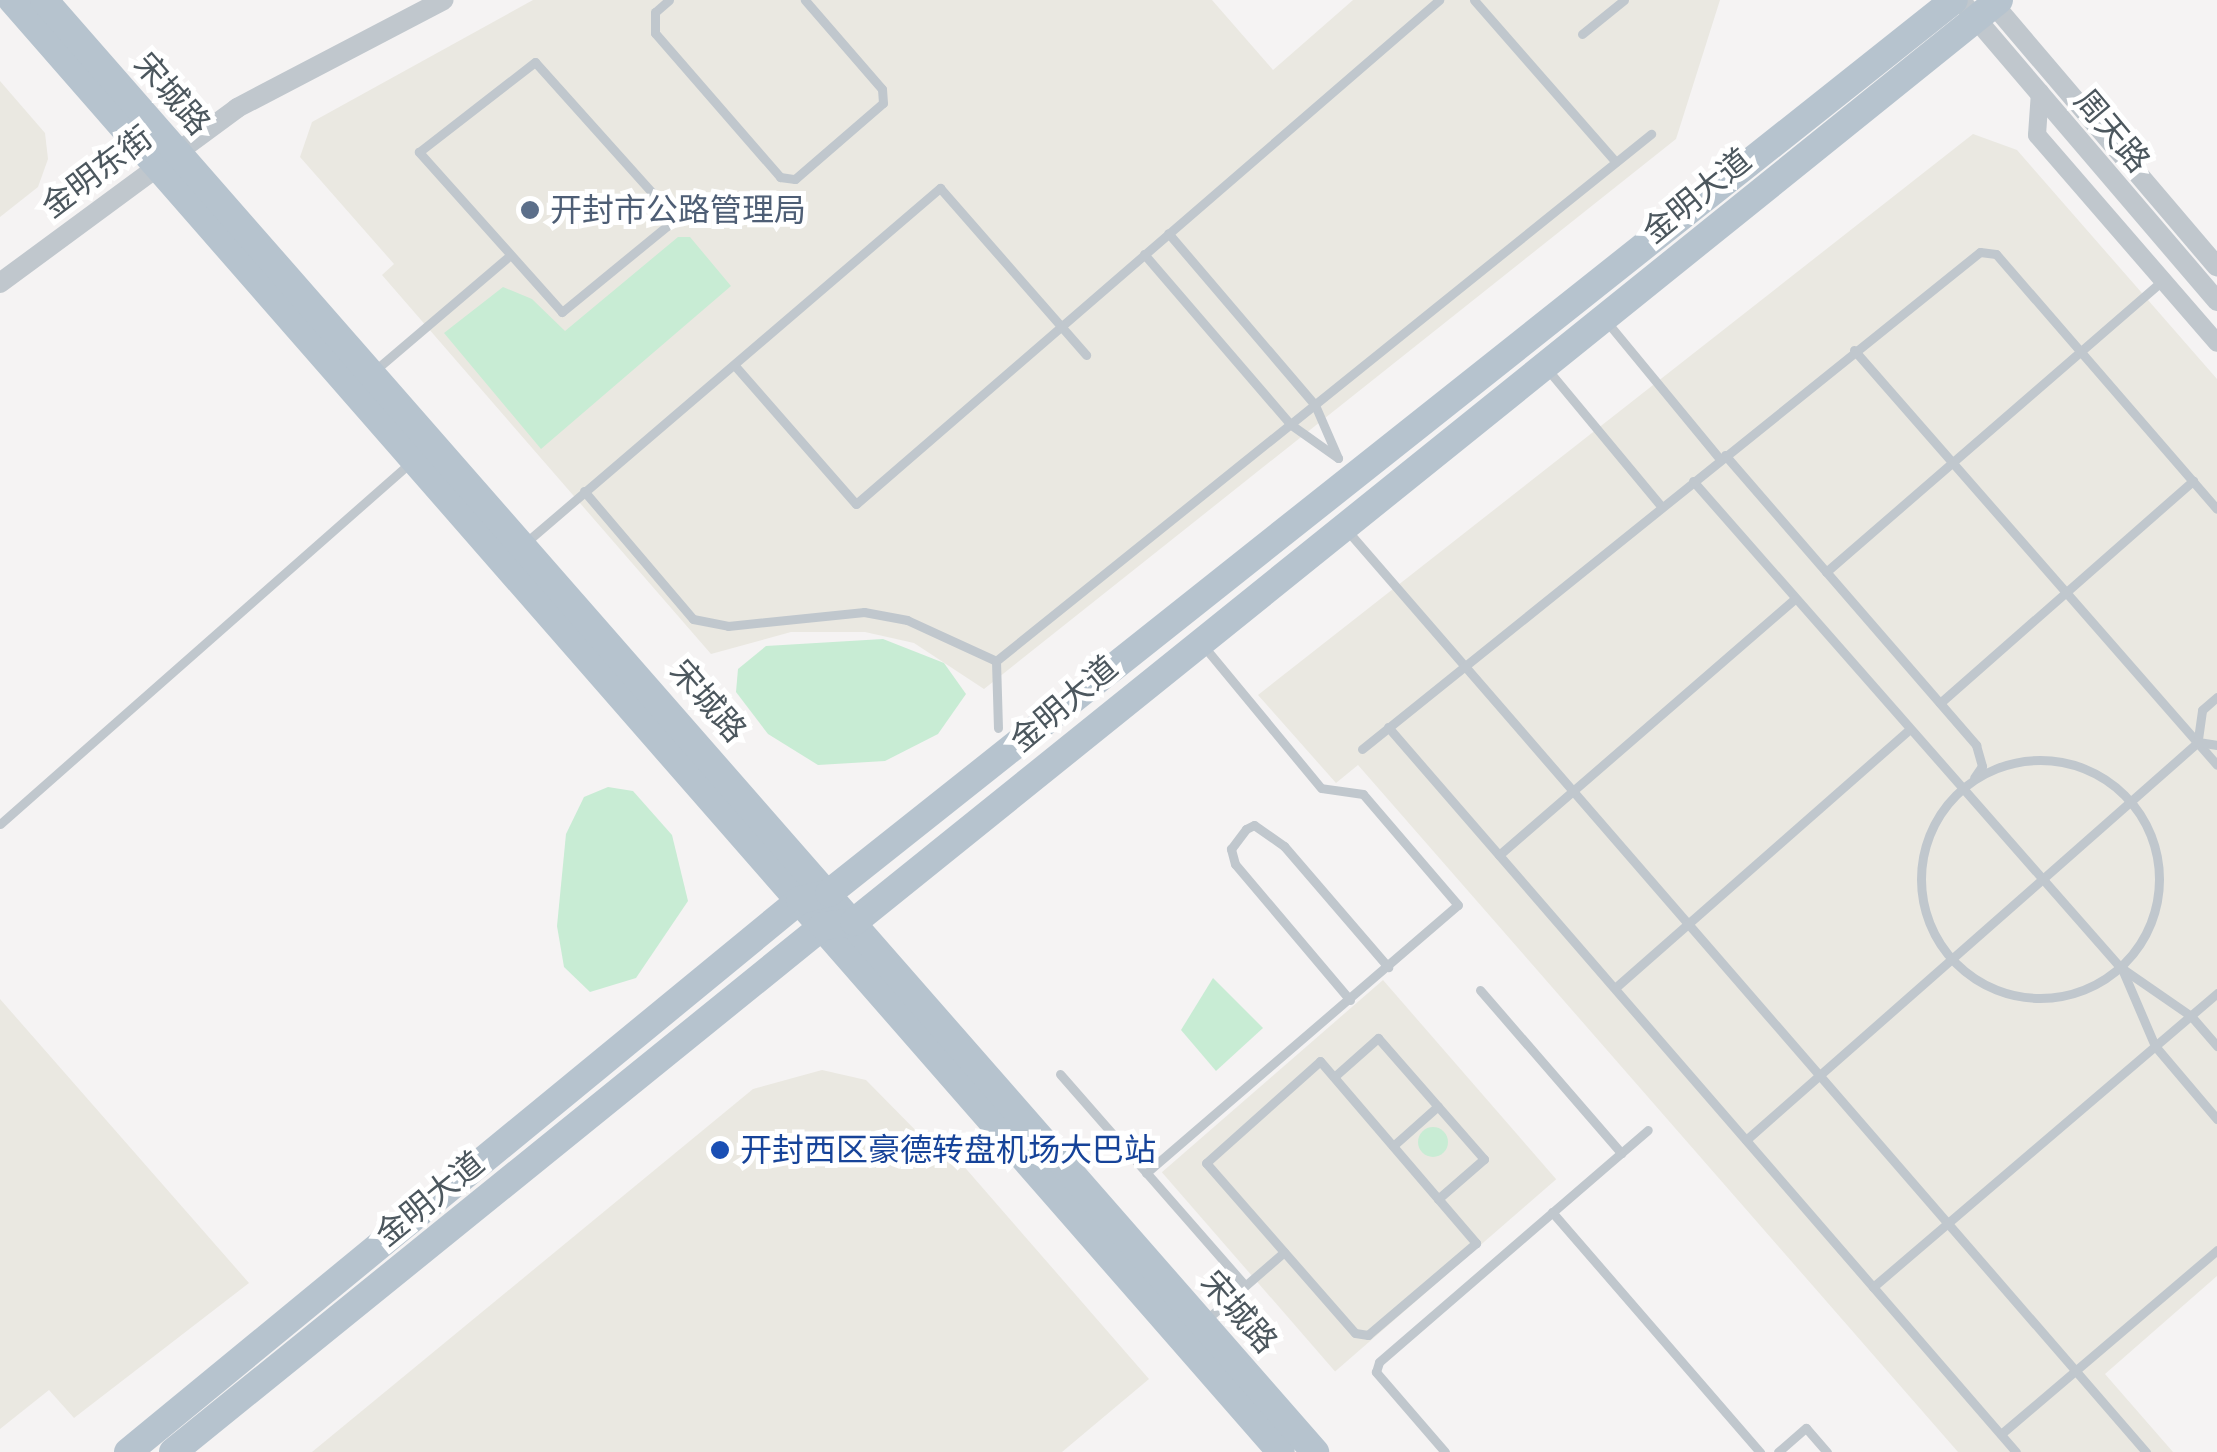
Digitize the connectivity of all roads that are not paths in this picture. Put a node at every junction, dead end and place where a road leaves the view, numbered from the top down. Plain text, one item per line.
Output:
1 (12, 0) edge
2 (44, 0) edge
3 (805, 0) edge
4 (1439, 0) edge
5 (1474, 0) edge
6 (1624, 0) edge
7 (666, 1) edge
8 (430, 3) edge
9 (1979, 4) edge
10 (1582, 34) dead end
11 (2040, 92) junction
12 (1651, 134) dead end
13 (165, 158) junction
14 (1616, 162) junction
15 (1168, 233) junction
16 (1144, 254) junction
17 (508, 258) junction
18 (2217, 267) edge
19 (2163, 280) junction
20 (0, 283) edge
21 (2217, 301) edge
22 (1602, 316) junction
23 (1060, 326) junction
24 (2217, 343) edge
25 (1854, 350) junction
26 (2080, 351) junction
27 (1086, 355) dead end
28 (1544, 364) junction
29 (736, 367) junction
30 (371, 374) junction
31 (1315, 404) junction
32 (1290, 424) junction
33 (1722, 457) junction
34 (414, 459) junction
35 (1952, 462) junction
36 (1345, 469) junction
37 (1693, 481) junction
38 (2192, 481) junction
39 (584, 491) junction
40 (1661, 506) junction
41 (2217, 510) edge
42 (1341, 523) junction
43 (522, 546) junction
44 (1826, 572) junction
45 (2066, 593) junction
46 (1794, 599) junction
47 (1196, 638) junction
48 (996, 661) junction
49 (1462, 667) junction
50 (2217, 697) edge
51 (1940, 703) junction
52 (1388, 727) junction
53 (998, 728) dead end
54 (1908, 730) junction
55 (2198, 742) junction
56 (2217, 745) edge
57 (1362, 748) dead end
58 (2217, 765) edge
59 (1968, 784) junction
60 (1572, 792) junction
61 (2130, 802) junction
62 (0, 824) edge
63 (1499, 855) junction
64 (2046, 877) junction
65 (829, 894) junction
66 (800, 900) junction
67 (854, 922) junction
68 (1687, 925) junction
69 (823, 926) junction
70 (1952, 959) junction
71 (1388, 967) junction
72 (2120, 967) junction
73 (1615, 988) junction
74 (1480, 990) dead end
75 (2217, 993) edge
76 (1350, 1000) junction
77 (2191, 1016) junction
78 (2155, 1046) junction
79 (2217, 1046) edge
80 (1060, 1074) dead end
81 (1819, 1076) junction
82 (1334, 1077) junction
83 (1438, 1106) junction
84 (2217, 1119) edge
85 (1648, 1130) dead end
86 (1746, 1140) junction
87 (1393, 1146) junction
88 (1621, 1153) junction
89 (1146, 1172) junction
90 (1438, 1199) junction
91 (1552, 1212) junction
92 (1947, 1224) junction
93 (2217, 1250) edge
94 (1284, 1252) junction
95 (1245, 1286) junction
96 (1873, 1287) junction
97 (1202, 1323) junction
98 (2075, 1371) junction
99 (2001, 1434) junction
100 (128, 1452) edge
101 (173, 1452) edge
102 (1281, 1452) edge
103 (1315, 1452) edge
104 (1445, 1452) edge
105 (1760, 1452) edge
106 (1778, 1452) edge
107 (1827, 1452) edge
108 (2016, 1452) edge
109 (2146, 1452) edge

1 - 13 main road, 宋城路
2 - 13 main road, 宋城路
3 - 7 lane
4 - 15 lane
5 - 14 lane
6 - 10 lane
8 - 13 street, 金明东街
9 - 11 street, 周天路
9 - 18 street, 周天路
9 - 22 main road, 金明大道
9 - 36 main road, 金明大道
11 - 19 street
11 - 21 street, 周天路
12 - 14 lane
13 - 20 street, 金明东街
13 - 30 main road, 宋城路
13 - 34 main road, 宋城路
14 - 31 lane
15 - 16 lane
15 - 31 lane
16 - 23 lane
16 - 32 lane
17 - 17 lane
17 - 30 lane
19 - 24 street
19 - 26 lane
22 - 28 main road, 金明大道
22 - 33 lane
23 - 27 lane
23 - 29 lane
23 - 29 lane
25 - 26 lane
25 - 33 lane
25 - 35 lane
26 - 35 lane
26 - 38 lane
28 - 40 lane
28 - 42 main road, 金明大道
29 - 39 lane
30 - 43 main road, 宋城路
31 - 32 lane
31 - 36 lane
32 - 36 lane
32 - 48 lane
33 - 37 lane
33 - 44 lane
34 - 62 lane
34 - 66 main road, 宋城路
35 - 44 lane
35 - 45 lane
36 - 65 main road, 金明大道
37 - 40 lane
37 - 46 lane
38 - 41 lane
38 - 45 lane
39 - 43 lane
39 - 48 lane
40 - 49 lane
42 - 47 main road, 金明大道
42 - 49 lane
43 - 65 main road, 宋城路
44 - 51 lane
45 - 51 lane
45 - 55 lane
46 - 54 lane
46 - 60 lane
47 - 67 main road, 金明大道
47 - 71 lane
48 - 53 lane
49 - 52 lane
49 - 60 lane
50 - 55 lane
51 - 59 lane
52 - 57 lane
52 - 63 lane
54 - 59 lane
54 - 68 lane
55 - 56 lane
55 - 58 lane
55 - 61 lane
59 - 61 lane
59 - 64 lane
59 - 70 lane
60 - 63 lane
60 - 68 lane
61 - 64 lane
61 - 72 lane
63 - 73 lane
64 - 70 lane
64 - 72 lane
65 - 66 main road, 金明大道
65 - 67 main road, 宋城路
66 - 69 main road, 宋城路
66 - 100 main road, 金明大道
67 - 69 main road
67 - 97 main road, 宋城路
68 - 73 lane
68 - 81 lane
69 - 101 main road, 金明大道
69 - 102 main road, 宋城路
70 - 72 lane
70 - 81 lane
71 - 76 lane
71 - 76 lane
72 - 77 lane
72 - 78 lane
73 - 86 lane
74 - 88 lane
75 - 77 lane
76 - 89 lane
77 - 78 lane
77 - 79 lane
78 - 84 lane
78 - 92 lane
80 - 89 lane
81 - 86 lane
81 - 92 lane
82 - 83 lane
82 - 87 lane
82 - 94 lane
83 - 87 lane
83 - 90 lane
85 - 88 lane
86 - 96 lane
87 - 90 lane
88 - 91 lane
89 - 95 lane
90 - 94 lane
91 - 104 lane
91 - 105 lane
92 - 96 lane
92 - 98 lane
93 - 98 lane
94 - 95 lane
95 - 97 lane
96 - 99 lane
97 - 103 main road, 宋城路
98 - 99 lane
98 - 109 lane
99 - 108 lane
106 - 107 lane

